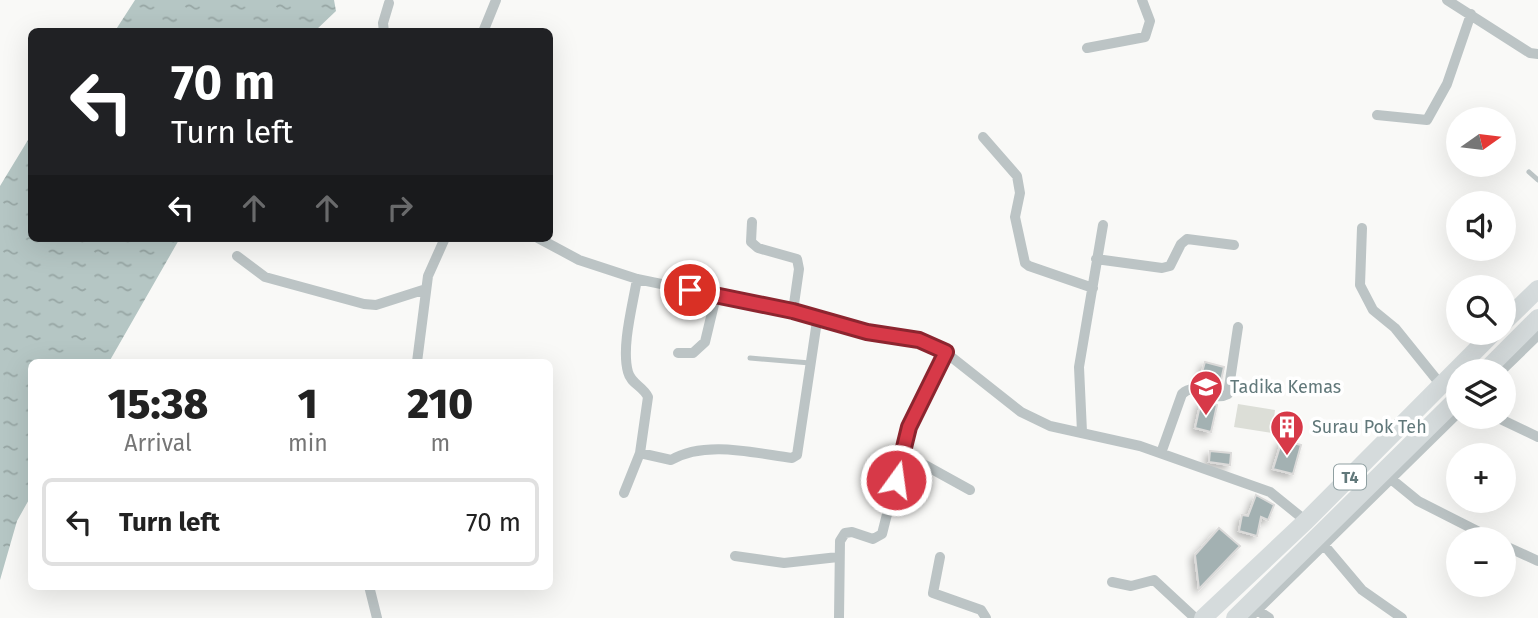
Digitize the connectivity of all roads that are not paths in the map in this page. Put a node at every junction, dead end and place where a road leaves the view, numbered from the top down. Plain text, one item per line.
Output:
1 (496, 0) edge
2 (1142, 0) edge
3 (1447, 0) edge
4 (389, 3) dead end
5 (1471, 14) junction
6 (384, 28) edge
7 (484, 28) edge
8 (1087, 48) dead end
9 (1538, 54) edge
10 (1377, 115) dead end
11 (983, 137) dead end
12 (1529, 172) dead end
13 (1538, 180) edge
14 (752, 222) dead end
15 (1103, 225) dead end
16 (1362, 228) dead end
17 (443, 242) edge
18 (545, 242) edge
19 (1234, 245) dead end
20 (237, 256) dead end
21 (1096, 259) junction
22 (636, 279) junction
23 (1093, 288) junction
24 (426, 289) junction
25 (1538, 289) edge
26 (716, 296) junction
27 (1516, 310) edge
28 (793, 311) junction
29 (1538, 318) edge
30 (817, 321) junction
31 (1238, 327) dead end
32 (1538, 335) edge
33 (1481, 345) edge
34 (946, 352) junction
35 (678, 354) dead end
36 (750, 358) dead end
37 (417, 359) edge
38 (1497, 359) edge
39 (1513, 359) edge
40 (810, 363) junction
41 (1441, 385) junction
42 (1446, 410) edge
43 (1446, 425) edge
44 (1516, 426) edge
45 (1082, 432) junction
46 (1538, 437) edge
47 (640, 453) junction
48 (903, 453) junction
49 (1161, 453) junction
50 (1391, 479) junction
51 (970, 490) dead end
52 (624, 492) dead end
53 (1307, 520) junction
54 (1469, 527) edge
55 (1324, 545) junction
56 (1516, 551) edge
57 (735, 556) dead end
58 (838, 557) junction
59 (940, 557) dead end
60 (1538, 561) edge
61 (1112, 582) dead end
62 (370, 590) edge
63 (1253, 614) edge
64 (377, 618) edge
65 (839, 618) edge
66 (986, 618) edge
67 (1195, 618) edge
68 (1203, 618) edge
69 (1235, 618) edge
70 (1269, 618) edge
71 (1402, 618) edge

1 - 7 street
2 - 8 street
3 - 5 street
4 - 6 street
5 - 9 street
5 - 10 street
11 - 23 street
12 - 13 lane
14 - 28 street
15 - 21 street
16 - 41 street
17 - 24 street
18 - 22 street
19 - 21 street
20 - 24 street
21 - 23 street
22 - 26 street
22 - 47 street
23 - 45 street
24 - 37 street
25 - 27 highway
26 - 28 street
26 - 35 street
28 - 30 street
29 - 38 highway
30 - 34 street
30 - 40 street
31 - 49 street
32 - 39 street
33 - 41 highway, T4
34 - 45 street
34 - 48 street
36 - 40 lane
40 - 47 street
41 - 53 highway, T4
42 - 69 highway, T4
43 - 50 street
44 - 46 street
45 - 49 street
47 - 52 street
48 - 51 street
48 - 58 street
49 - 53 street
50 - 54 street
50 - 55 street
53 - 68 highway, T4
55 - 63 street
55 - 71 street
56 - 60 street
57 - 58 street
58 - 65 street
59 - 66 street
61 - 67 street
62 - 64 street
63 - 70 street

